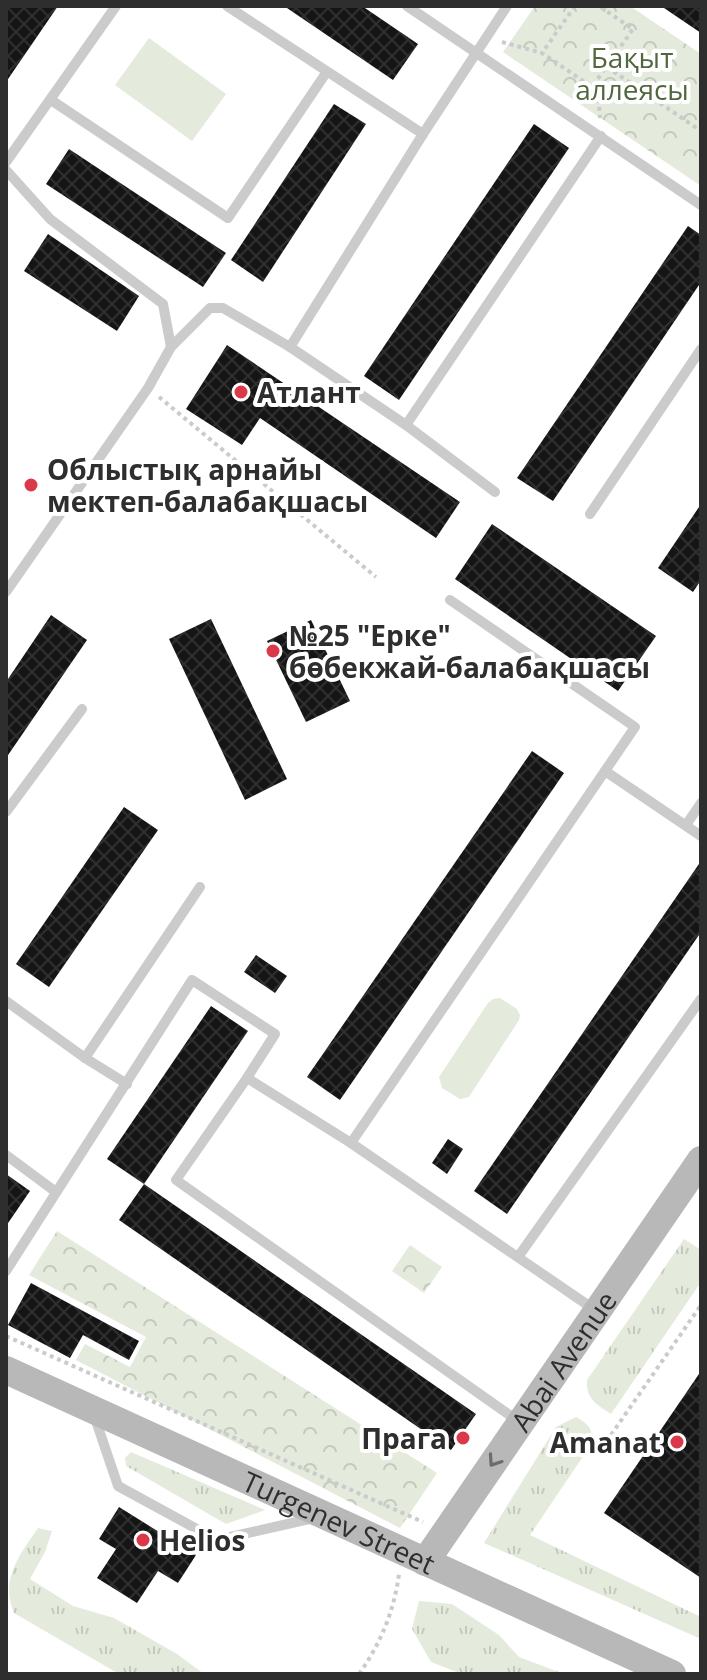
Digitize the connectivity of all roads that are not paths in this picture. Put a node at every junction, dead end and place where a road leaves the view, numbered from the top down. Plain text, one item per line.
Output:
1 (116, 6) edge
2 (227, 6) edge
3 (407, 6) edge
4 (507, 6) edge
5 (476, 53) junction
6 (326, 73) junction
7 (51, 100) junction
8 (423, 134) junction
9 (601, 136) junction
10 (6, 162) edge
11 (6, 170) edge
12 (701, 205) edge
13 (171, 347) junction
14 (290, 347) junction
15 (701, 349) edge
16 (406, 425) junction
17 (495, 492) dead end
18 (590, 514) dead end
19 (6, 592) edge
20 (450, 600) dead end
21 (82, 709) dead end
22 (605, 771) junction
23 (701, 803) edge
24 (6, 812) edge
25 (686, 825) junction
26 (701, 836) edge
27 (200, 887) dead end
28 (701, 999) edge
29 (6, 1001) edge
30 (85, 1058) junction
31 (247, 1078) junction
32 (127, 1084) junction
33 (351, 1143) junction
34 (6, 1155) edge
35 (701, 1160) edge
36 (56, 1192) junction
37 (518, 1257) junction
38 (6, 1271) edge
39 (597, 1311) junction
40 (6, 1370) edge
41 (93, 1410) junction
42 (520, 1423) junction
43 (324, 1516) junction
44 (414, 1557) junction
45 (672, 1674) edge

1 - 7 lane
2 - 6 lane
3 - 5 lane
4 - 5 lane
5 - 8 lane
5 - 9 lane
6 - 7 lane
6 - 8 lane
7 - 10 lane
8 - 14 lane
9 - 12 lane
9 - 16 lane
11 - 13 lane
13 - 14 lane
13 - 19 lane
14 - 16 lane
15 - 18 lane
16 - 17 lane
20 - 22 lane
21 - 24 lane
22 - 25 lane
22 - 33 lane
23 - 25 lane
25 - 26 lane
27 - 30 lane
28 - 37 lane
29 - 30 lane
30 - 32 lane
31 - 32 lane
31 - 33 lane
31 - 42 lane
32 - 36 lane
33 - 37 lane
34 - 36 lane
35 - 39 main road, Abai Avenue
36 - 38 lane
37 - 39 lane
39 - 42 main road, Abai Avenue
40 - 41 main road, Turgenev Street
41 - 43 main road, Turgenev Street
41 - 43 lane
42 -> 44 main road, Abai Avenue
43 - 44 main road, Turgenev Street
44 - 45 main road, Turgenev Street

